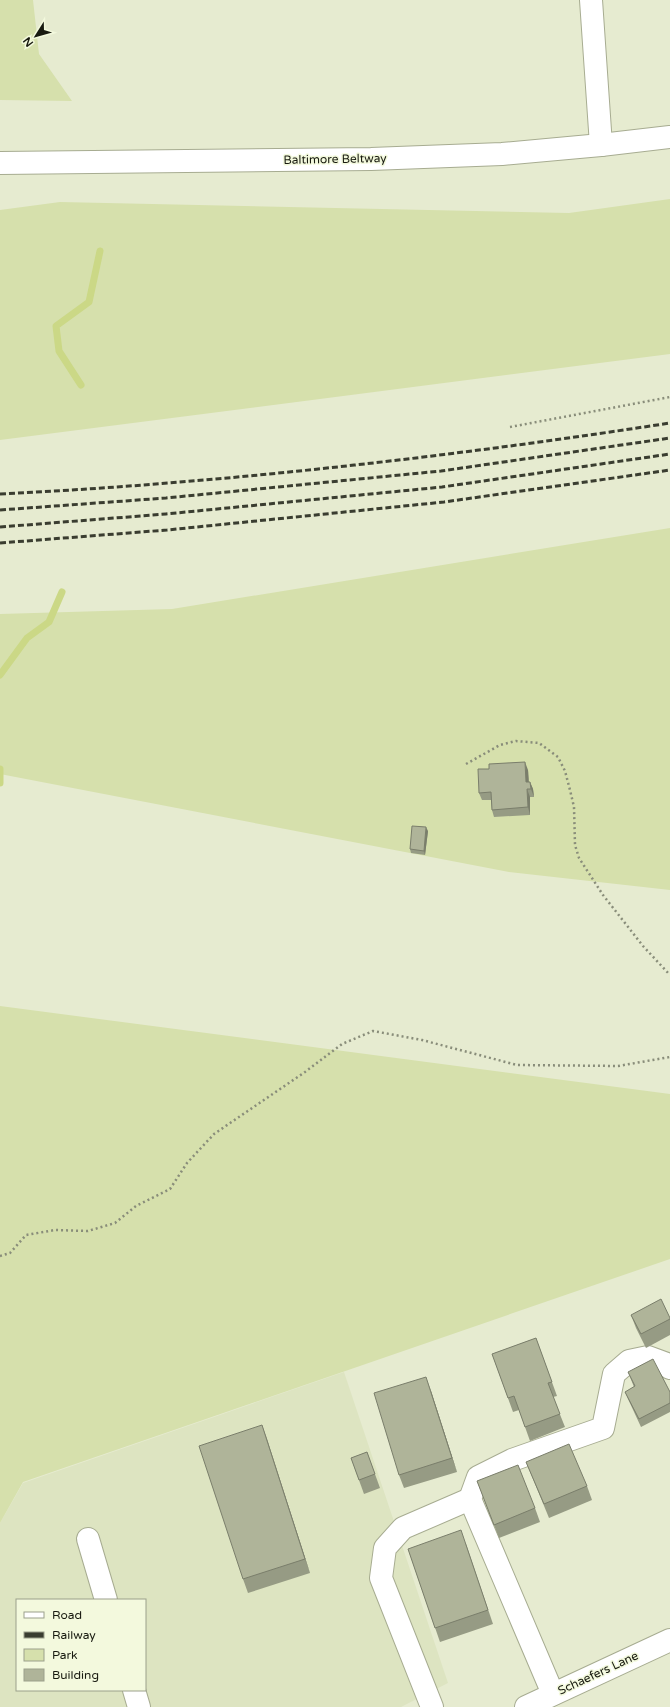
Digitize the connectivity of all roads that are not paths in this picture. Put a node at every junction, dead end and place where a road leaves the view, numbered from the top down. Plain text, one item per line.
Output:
1 (591, 0) edge
2 (670, 137) edge
3 (601, 145) junction
4 (0, 163) edge
5 (670, 1368) edge
6 (470, 1500) junction
7 (88, 1538) dead end
8 (106, 1599) edge
9 (670, 1640) edge
10 (134, 1691) edge
11 (553, 1694) junction
12 (139, 1707) edge
13 (432, 1707) edge
14 (526, 1707) edge

1 - 3 main road
2 - 3 main road, Baltimore Beltway
3 - 4 main road, Baltimore Beltway
5 - 6 main road
6 - 11 main road
6 - 13 main road
7 - 8 main road
9 - 11 main road, Schaefers Lane
10 - 12 main road
11 - 14 main road, Schaefers Lane

